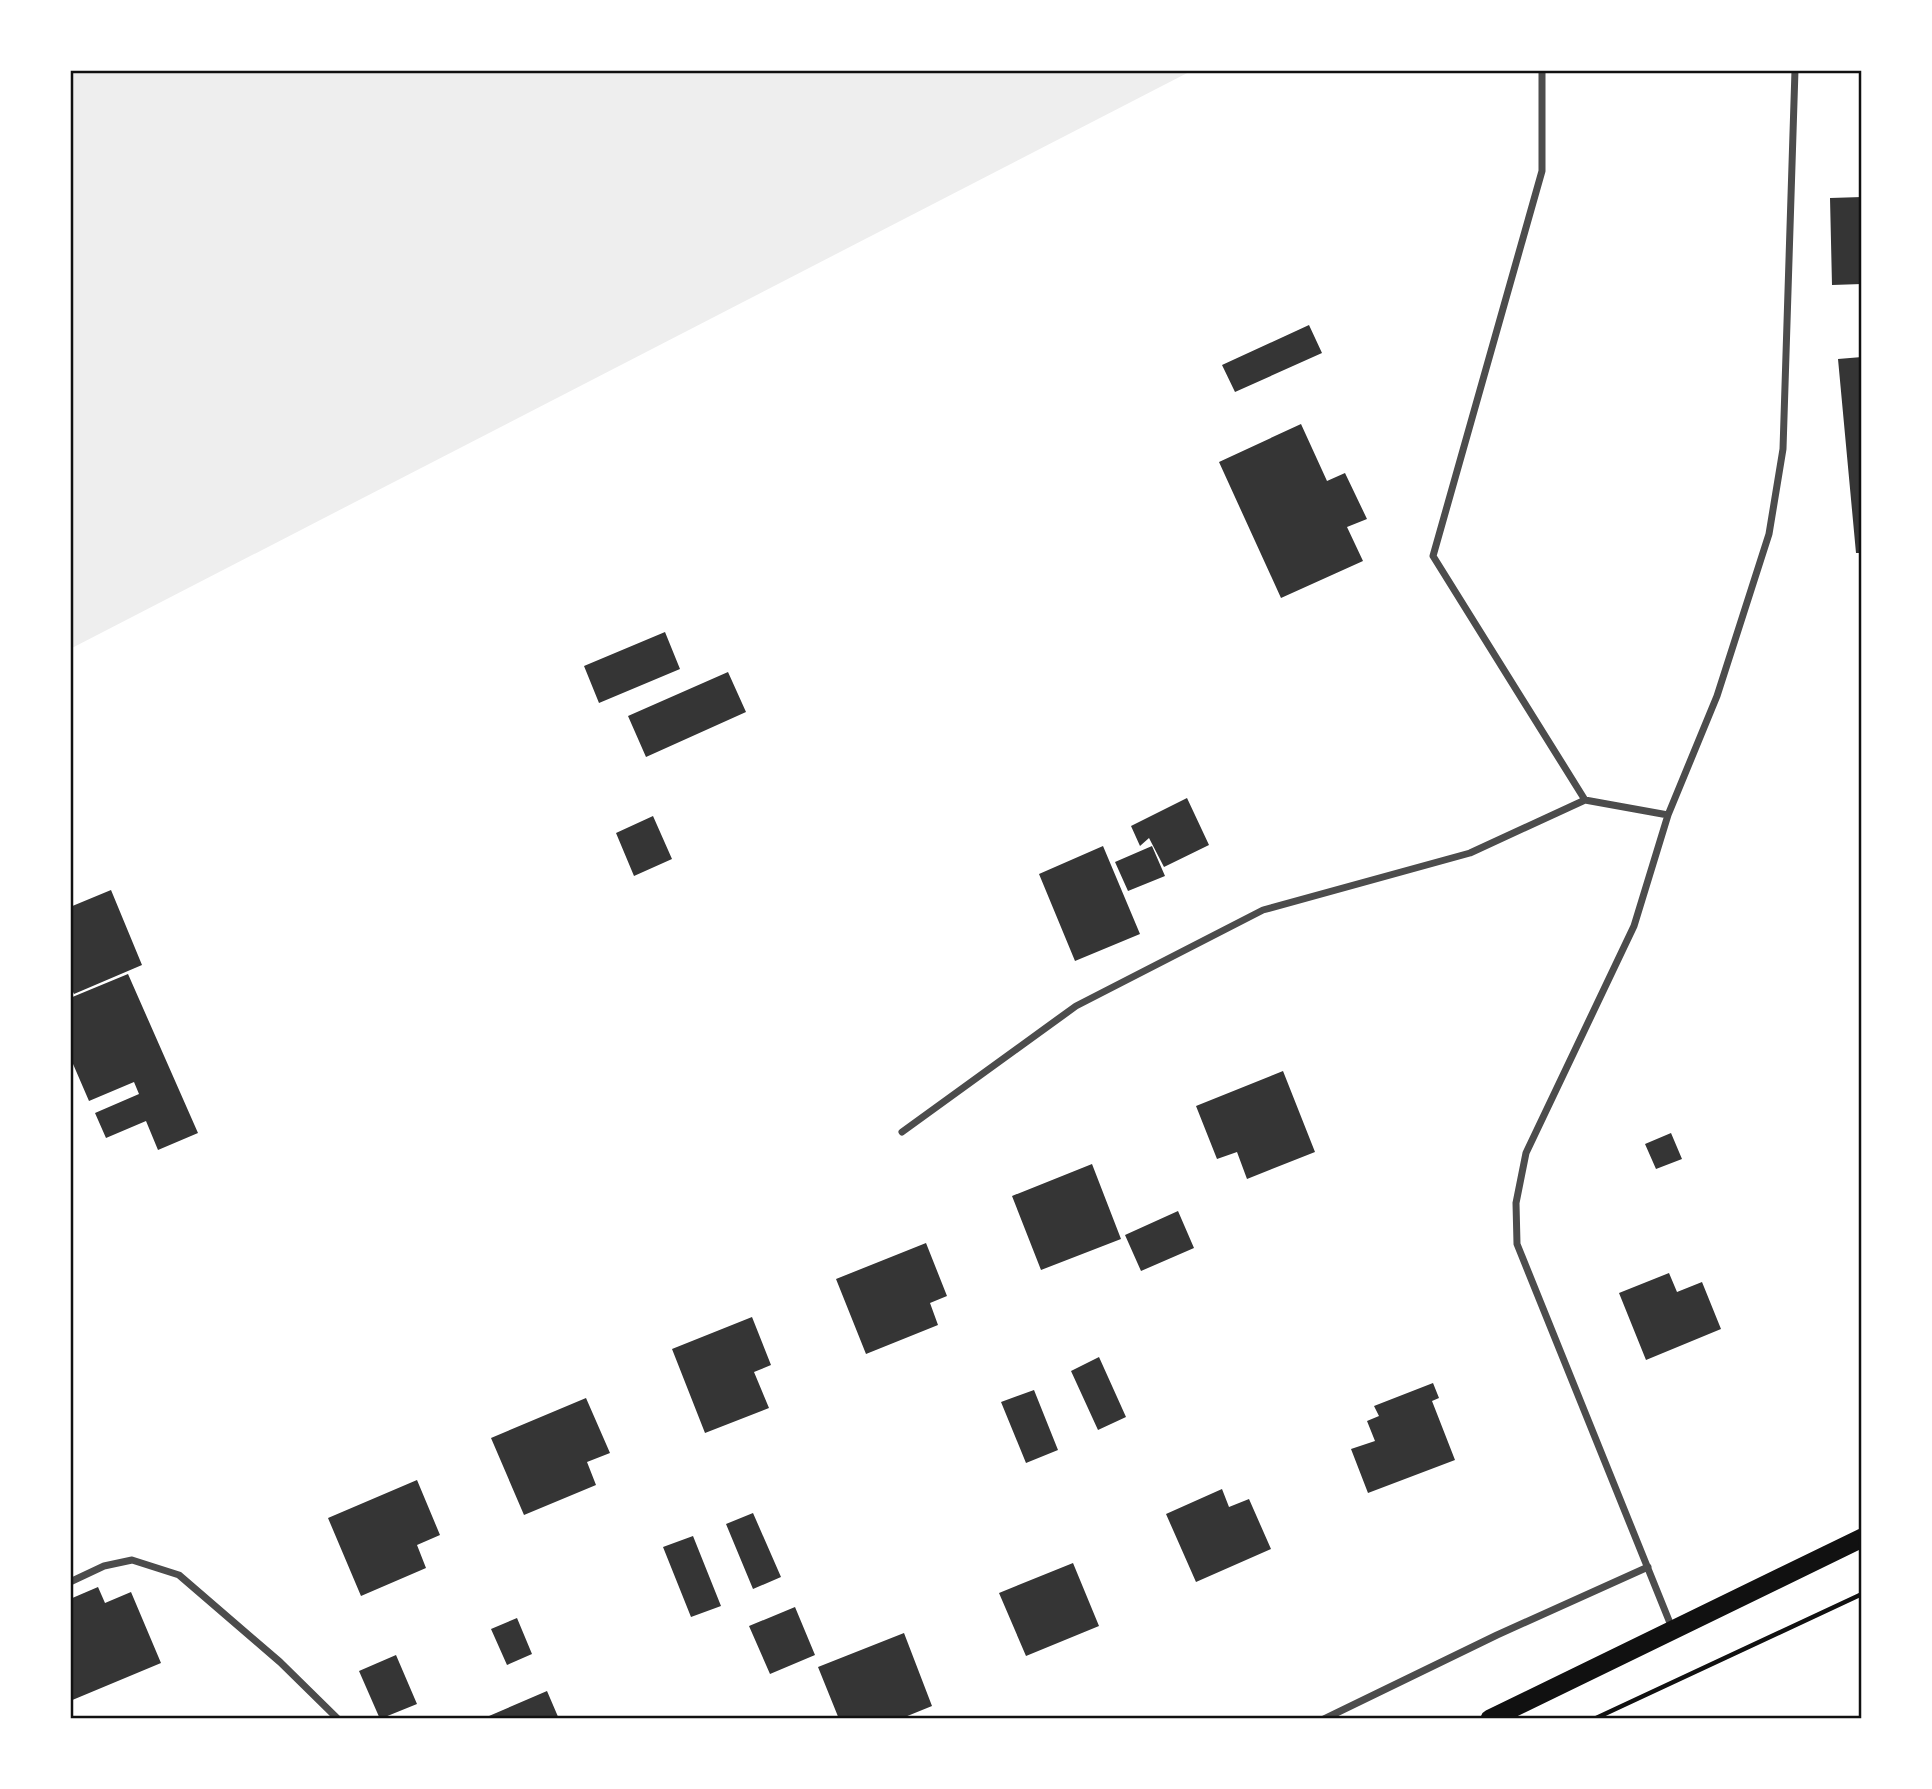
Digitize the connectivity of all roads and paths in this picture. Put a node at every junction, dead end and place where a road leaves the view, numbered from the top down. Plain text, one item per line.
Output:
1 (1542, 70) edge
2 (1795, 70) edge
3 (1585, 800) junction
4 (1668, 815) junction
5 (902, 1132) dead end
6 (1862, 1538) edge
7 (1648, 1567) junction
8 (70, 1582) edge
9 (1862, 1594) edge
10 (1674, 1632) junction
11 (338, 1719) edge
12 (1324, 1719) edge
13 (1490, 1719) edge
14 (1594, 1719) edge

1 - 3 street
2 - 4 street
3 - 4 street
3 - 5 street
4 - 7 street
6 - 10 highway
7 - 10 street
7 - 12 street
8 - 11 street
9 - 14 path
10 - 13 highway

